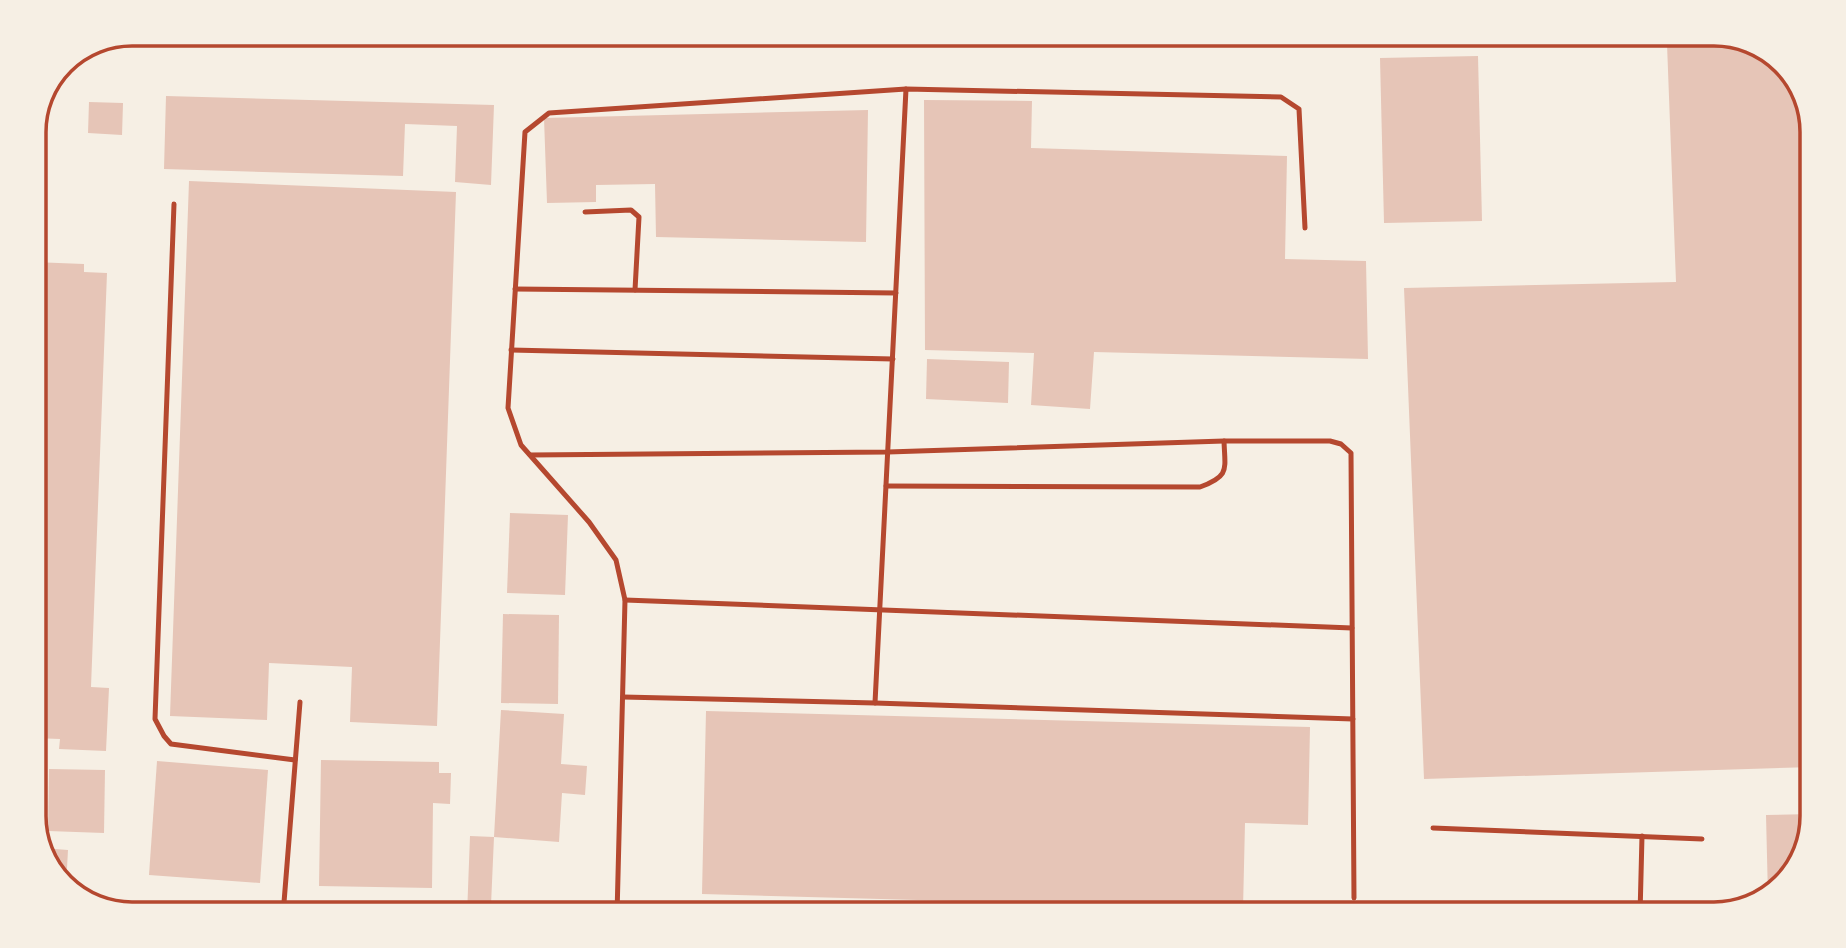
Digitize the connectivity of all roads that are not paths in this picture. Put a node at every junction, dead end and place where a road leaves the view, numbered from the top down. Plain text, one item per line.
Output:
1 (906, 89) junction
2 (174, 204) dead end
3 (585, 212) dead end
4 (1305, 228) dead end
5 (515, 289) junction
6 (635, 290) junction
7 (896, 293) junction
8 (511, 350) junction
9 (892, 359) junction
10 (1224, 442) junction
11 (888, 452) junction
12 (530, 455) junction
13 (886, 486) junction
14 (625, 600) junction
15 (880, 610) junction
16 (1352, 628) junction
17 (623, 697) junction
18 (300, 702) dead end
19 (875, 702) junction
20 (1353, 719) junction
21 (295, 760) junction
22 (1433, 828) dead end
23 (1642, 836) junction
24 (1702, 839) dead end
25 (1354, 898) dead end
26 (284, 902) edge
27 (617, 902) edge
28 (1640, 902) edge

1 - 4 lane
1 - 5 lane
1 - 7 lane
2 - 21 lane
3 - 6 lane
5 - 6 lane
5 - 8 lane
6 - 7 lane
7 - 9 lane
8 - 9 lane
8 - 12 lane
9 - 11 lane
10 - 11 lane
10 - 13 lane
10 - 16 lane
11 - 12 lane
11 - 13 lane
12 - 14 lane
13 - 15 lane
14 - 15 lane
14 - 17 lane
15 - 16 lane
15 - 19 lane
16 - 20 lane
17 - 19 lane
17 - 27 lane
18 - 21 lane
19 - 20 lane
20 - 25 lane
21 - 26 lane
22 - 23 lane
23 - 24 lane
23 - 28 lane

